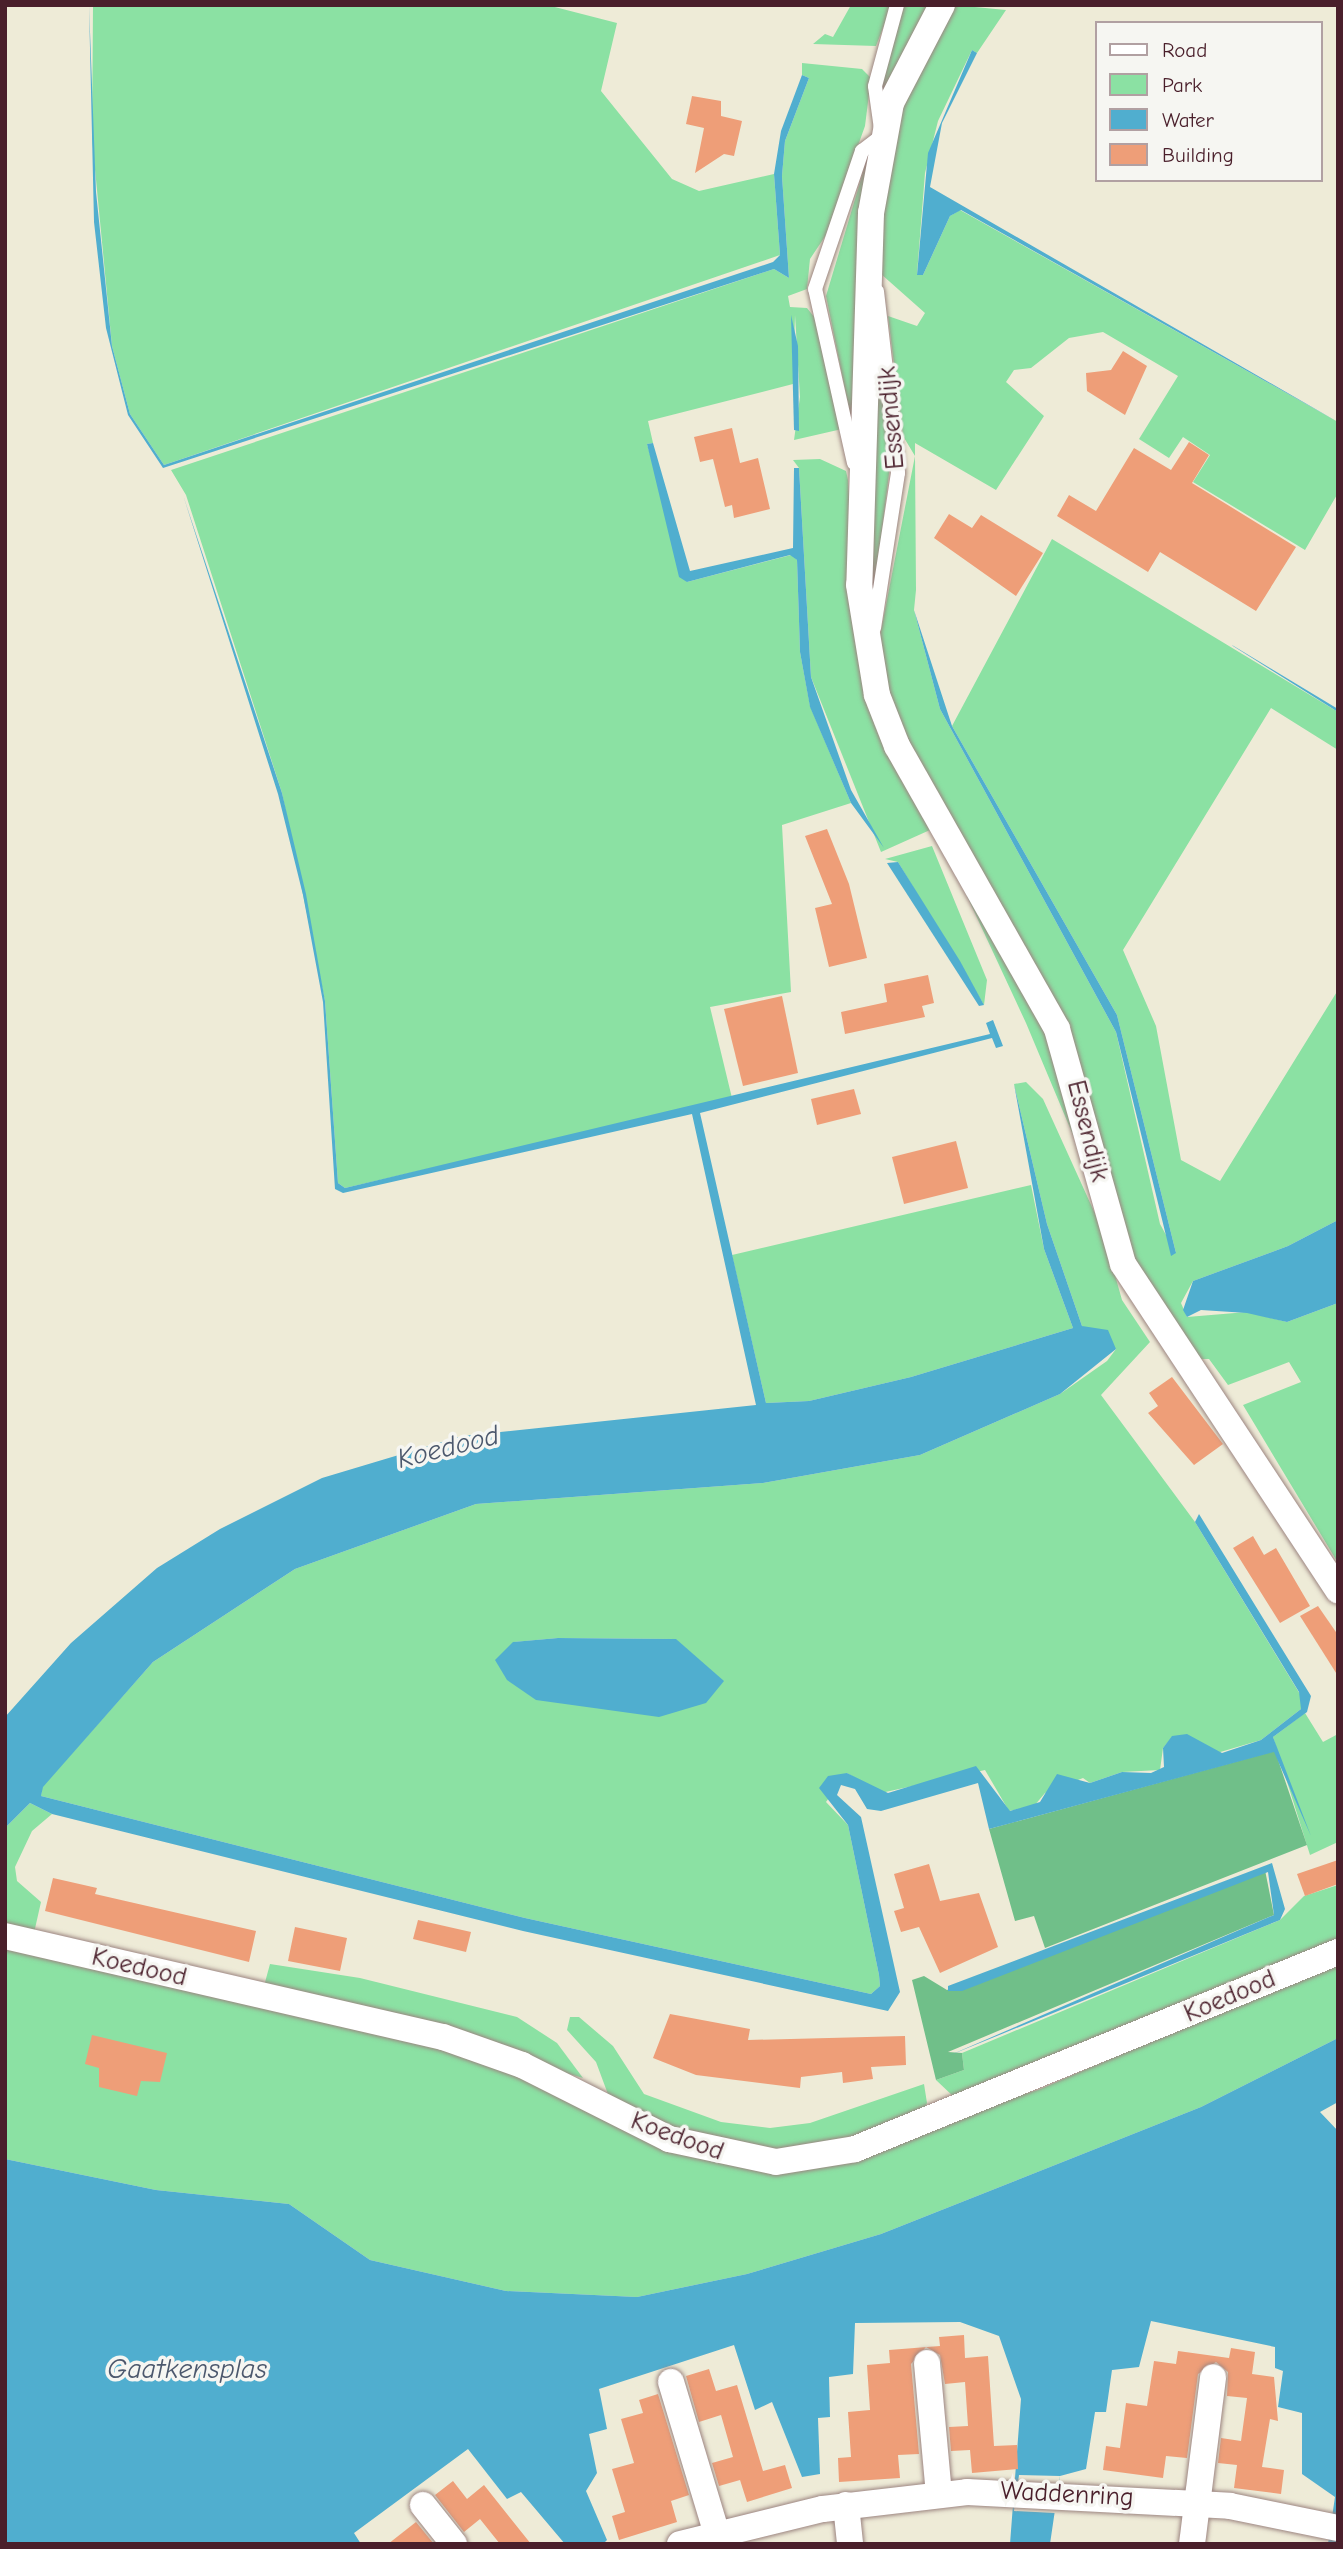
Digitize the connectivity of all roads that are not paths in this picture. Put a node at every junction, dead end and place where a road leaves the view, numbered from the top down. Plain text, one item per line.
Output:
1 (897, 5) edge
2 (942, 5) edge
3 (882, 136) junction
4 (868, 266) junction
5 (860, 488) junction
6 (867, 653) junction
7 (1338, 1590) edge
8 (5, 1936) edge
9 (1338, 1952) edge
10 (927, 2363) dead end
11 (1213, 2376) dead end
12 (671, 2382) dead end
13 (939, 2494) junction
14 (1196, 2503) junction
15 (423, 2505) dead end
16 (846, 2505) junction
17 (1334, 2527) edge
18 (716, 2531) junction
19 (454, 2544) edge
20 (680, 2544) edge
21 (850, 2544) edge
22 (1192, 2544) edge

1 - 3 lane, Essendijk
2 - 3 street, Essendijk
3 - 4 street, Essendijk
3 - 5 lane, Essendijk
4 - 5 street, Essendijk
4 - 6 lane, Essendijk
5 - 6 street, Essendijk
6 - 7 street, Essendijk
8 - 9 street, Koedood
10 - 13 street
11 - 14 street
12 - 18 street
13 - 14 street, Waddenring
13 - 16 street, Waddenring
14 - 17 street, Waddenring
14 - 22 street
15 - 19 street
16 - 18 street, Waddenring
16 - 21 street
18 - 20 street, Waddenring

